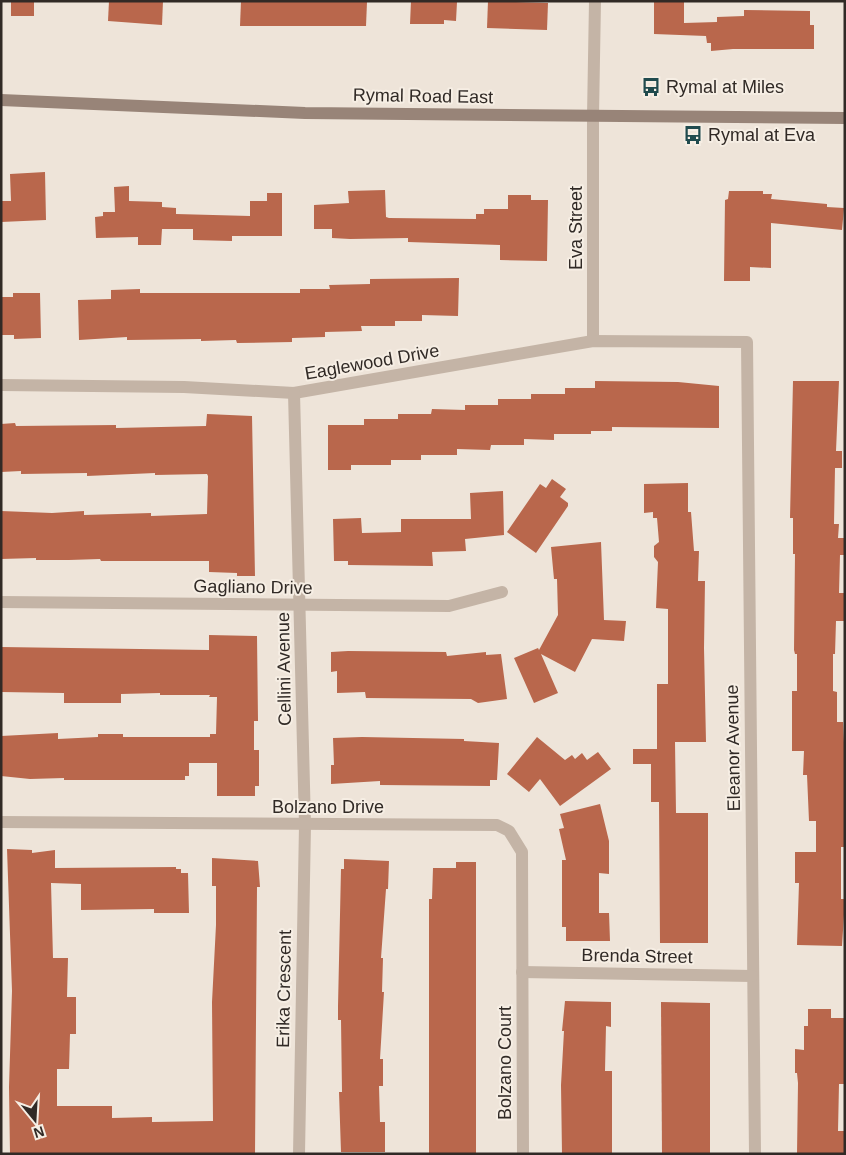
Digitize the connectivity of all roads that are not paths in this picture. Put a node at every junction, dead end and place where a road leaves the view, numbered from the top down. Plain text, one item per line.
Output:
1 (595, 1) edge
2 (1, 100) edge
3 (594, 116) junction
4 (845, 118) edge
5 (592, 341) junction
6 (747, 342) joint
7 (1, 385) edge
8 (294, 393) junction
9 (502, 592) dead end
10 (1, 602) edge
11 (300, 606) junction
12 (1, 822) edge
13 (305, 825) junction
14 (522, 972) junction
15 (752, 976) junction
16 (299, 1154) edge
17 (523, 1154) edge
18 (755, 1154) edge

1 - 3 street, Eva Street
2 - 3 main road, Rymal Road East
3 - 4 main road, Rymal Road East
3 - 5 street, Eva Street
5 - 6 street, Eaglewood Drive
5 - 8 street, Eaglewood Drive
6 - 15 street, Eleanor Avenue
7 - 8 street, Eaglewood Drive
8 - 11 street, Cellini Avenue
9 - 11 street, Gagliano Drive
10 - 11 street, Gagliano Drive
11 - 13 street, Cellini Avenue
12 - 13 street, Bolzano Drive
13 - 14 street, Bolzano Drive
13 - 16 street, Erika Crescent
14 - 15 street, Brenda Street
14 - 17 street, Bolzano Court
15 - 18 street, Eleanor Avenue

